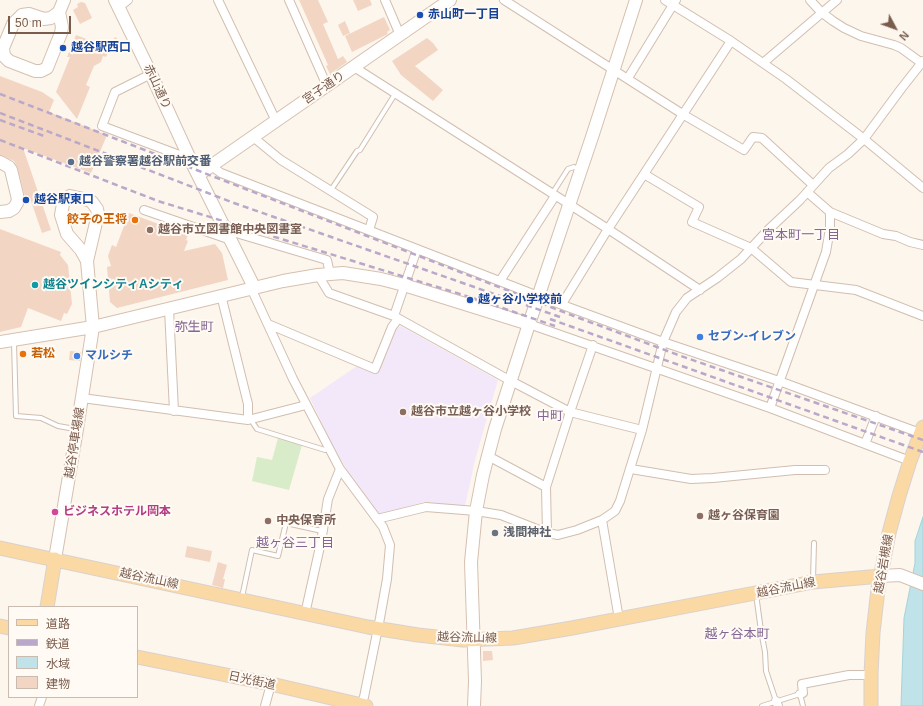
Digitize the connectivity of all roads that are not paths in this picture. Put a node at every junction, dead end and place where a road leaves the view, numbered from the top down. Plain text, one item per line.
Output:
1 (64, 0) edge
2 (218, 0) edge
3 (289, 0) edge
4 (385, 0) edge
5 (450, 0) edge
6 (504, 0) edge
7 (636, 0) edge
8 (665, 0) edge
9 (810, 0) edge
10 (837, 0) edge
11 (121, 2) edge
12 (674, 3) edge
13 (59, 12) junction
14 (822, 12) junction
15 (400, 35) junction
16 (731, 41) junction
17 (763, 63) junction
18 (922, 63) edge
19 (354, 67) junction
20 (613, 70) junction
21 (151, 74) junction
22 (628, 78) junction
23 (327, 86) junction
24 (396, 94) junction
25 (684, 115) junction
26 (276, 121) junction
27 (253, 137) junction
28 (864, 139) junction
29 (190, 159) junction
30 (0, 162) edge
31 (211, 166) junction
32 (580, 169) junction
33 (644, 174) junction
34 (198, 175) junction
35 (810, 188) junction
36 (923, 188) edge
37 (331, 190) junction
38 (554, 195) junction
39 (568, 205) junction
40 (144, 210) dead end
41 (0, 212) edge
42 (830, 212) junction
43 (608, 229) junction
44 (369, 230) junction
45 (94, 232) junction
46 (229, 235) junction
47 (74, 241) junction
48 (923, 244) edge
49 (751, 248) junction
50 (417, 249) junction
51 (87, 261) junction
52 (324, 274) junction
53 (500, 281) junction
54 (404, 285) junction
55 (814, 286) junction
56 (253, 287) junction
57 (700, 290) junction
58 (221, 295) junction
59 (538, 296) junction
60 (562, 304) junction
61 (169, 309) junction
62 (923, 316) edge
63 (396, 318) junction
64 (268, 324) junction
65 (529, 324) junction
66 (93, 327) junction
67 (14, 340) junction
68 (0, 342) edge
69 (662, 342) junction
70 (593, 345) junction
71 (657, 368) junction
72 (511, 381) junction
73 (779, 381) junction
74 (82, 398) junction
75 (306, 405) junction
76 (770, 408) junction
77 (174, 411) junction
78 (570, 412) junction
79 (876, 416) junction
80 (249, 420) junction
81 (77, 429) junction
82 (642, 430) junction
83 (922, 430) edge
84 (865, 444) junction
85 (328, 448) junction
86 (488, 456) junction
87 (910, 461) junction
88 (340, 469) junction
89 (631, 469) junction
90 (825, 470) dead end
91 (546, 487) junction
92 (476, 511) junction
93 (377, 519) junction
94 (602, 520) junction
95 (322, 531) junction
96 (547, 533) junction
97 (814, 543) dead end
98 (0, 548) edge
99 (55, 559) junction
100 (881, 576) junction
101 (813, 582) junction
102 (923, 584) edge
103 (756, 594) junction
104 (241, 599) junction
105 (47, 606) edge
106 (305, 614) junction
107 (619, 618) junction
108 (378, 628) junction
109 (473, 640) junction
110 (138, 657) edge
111 (871, 675) junction
112 (271, 684) junction
113 (800, 694) junction
114 (777, 704) edge
115 (265, 706) edge
116 (362, 706) edge
117 (474, 706) edge
118 (762, 706) edge
119 (803, 706) edge
120 (871, 706) edge

1 - 13 street
2 - 26 street
3 - 23 street
4 - 15 street
5 - 15 street, 宮子通り
6 - 20 street
7 - 20 street
8 - 12 street
9 - 14 street
10 - 14 street
11 - 21 street, 赤山通り
12 - 16 street
12 - 22 street
13 - 13 street
14 - 17 street
14 - 18 street
15 - 19 street, 宮子通り
16 - 17 street
16 - 25 street
17 - 28 street
18 - 28 street
19 - 23 street, 宮子通り
19 - 24 street
20 - 22 street
20 - 32 street
21 - 29 street, 赤山通り
21 - 29 street
22 - 25 street
23 - 26 street, 宮子通り
24 - 37 lane
24 - 38 street
25 - 33 street
25 - 35 street
26 - 27 street, 宮子通り
27 - 31 street, 宮子通り
27 - 37 street
28 - 35 street
28 - 36 street
29 - 34 street, 赤山通り
30 - 41 street
31 - 34 street, 宮子通り
31 - 44 street
32 - 38 lane
32 - 39 street
33 - 43 street
33 - 49 street
34 - 46 street, 赤山通り
35 - 42 street
35 - 49 street
37 - 44 street
38 - 39 street
38 - 53 street
39 - 43 street
39 - 59 street
40 - 46 street
42 - 48 street
42 - 55 street
43 - 57 street
43 - 60 street
44 - 50 street
45 - 47 street
45 - 47 street
45 - 51 street
46 - 52 street
46 - 56 street, 赤山通り
47 - 51 street
49 - 55 street
49 - 57 street
50 - 53 street
50 - 54 street
51 - 66 street, 越谷停車場線
52 - 54 street
52 - 56 street
52 - 63 street
53 - 59 street
54 - 63 street
54 - 65 street
55 - 62 street
55 - 73 street
56 - 58 street
56 - 64 street
57 - 69 street
58 - 61 street
58 - 80 street
59 - 60 street
59 - 65 street
60 - 69 street
61 - 66 street
61 - 77 street
63 - 64 street
63 - 72 street
64 - 75 street
65 - 70 street
65 - 72 street
66 - 67 street
66 - 74 street, 越谷停車場線
67 - 68 street
67 - 81 lane
69 - 71 street
69 - 73 street
70 - 71 street
70 - 78 street
71 - 76 street
71 - 82 street
72 - 78 street
72 - 86 street
73 - 76 street
73 - 79 street
74 - 77 street
74 - 81 street, 越谷停車場線
75 - 80 street
75 - 85 street
76 - 84 street
77 - 80 street
78 - 82 street
78 - 91 street
79 - 83 street
79 - 84 street
80 - 85 lane
81 - 99 street, 越谷停車場線
82 - 89 street
83 - 87 main road, 越谷岩槻線
84 - 87 street
85 - 88 street
86 - 91 street
86 - 92 street
87 - 100 main road, 越谷岩槻線
88 - 93 street
88 - 95 street
89 - 90 street
89 - 94 street
91 - 96 street
92 - 93 street
92 - 96 street
92 - 109 street
93 - 108 street
94 - 96 street
94 - 107 street
95 - 104 lane
95 - 106 street
97 - 101 lane
98 - 99 main road, 越谷流山線
99 - 104 main road, 越谷流山線
99 - 105 main road
100 - 101 main road, 越谷流山線
100 - 102 street
100 - 111 main road, 越谷岩槻線
101 - 103 main road, 越谷流山線
103 - 107 main road, 越谷流山線
103 - 114 lane
104 - 106 main road, 越谷流山線
106 - 108 main road, 越谷流山線
107 - 109 main road, 越谷流山線
108 - 109 main road, 越谷流山線
108 - 116 street
109 - 117 street
110 - 112 main road, 日光街道
111 - 113 street
111 - 120 main road, 越谷岩槻線
112 - 115 street
112 - 116 main road, 日光街道
113 - 114 lane
113 - 119 lane
114 - 118 lane

